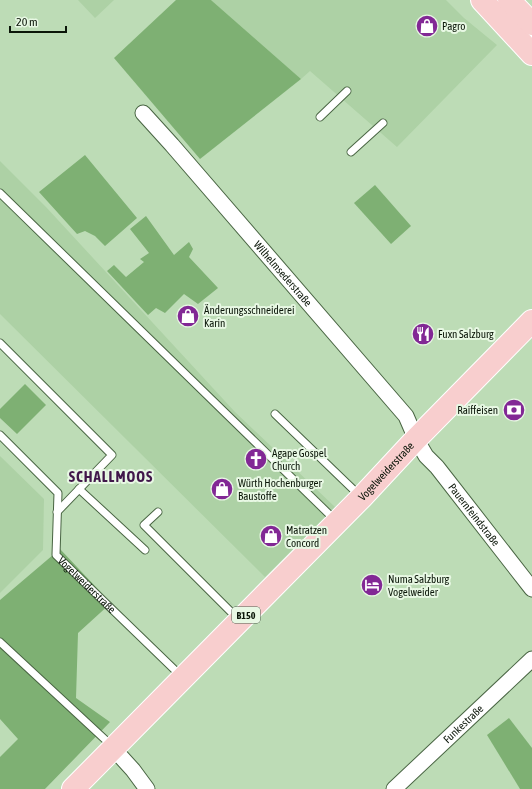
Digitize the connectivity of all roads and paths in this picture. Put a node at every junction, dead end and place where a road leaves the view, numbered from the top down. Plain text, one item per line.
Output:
1 (482, 0) edge
2 (509, 0) edge
3 (532, 24) edge
4 (532, 54) edge
5 (347, 92) dead end
6 (143, 113) dead end
7 (320, 117) dead end
8 (383, 123) dead end
9 (352, 152) dead end
10 (0, 193) edge
11 (532, 321) edge
12 (0, 343) edge
13 (275, 414) dead end
14 (0, 436) edge
15 (416, 439) junction
16 (79, 489) junction
17 (362, 497) junction
18 (58, 512) junction
19 (158, 512) dead end
20 (337, 522) junction
21 (145, 550) dead end
22 (532, 589) edge
23 (240, 621) junction
24 (0, 642) edge
25 (532, 659) edge
26 (183, 678) junction
27 (113, 748) junction
28 (74, 789) edge
29 (147, 789) edge
30 (394, 789) edge

1 - 4 main road
2 - 3 main road
5 - 7 lane
6 - 15 street, Wilhelmsederstraße
8 - 9 lane
10 - 20 lane
11 - 15 main road, Vogelweiderstraße / B150
12 - 16 lane
13 - 17 lane
14 - 18 lane, Vogelweiderstraße
15 - 17 main road, Vogelweiderstraße / B150
15 - 22 street, Pauernfeindstraße
16 - 18 lane
16 - 21 lane
17 - 20 main road, Vogelweiderstraße / B150
18 - 26 lane, Vogelweiderstraße
19 - 23 lane
20 - 23 main road, Vogelweiderstraße / B150
23 - 26 main road, Vogelweiderstraße / B150
24 - 27 lane
25 - 30 street, Funkestraße
26 - 27 main road, Vogelweiderstraße / B150
27 - 28 main road, Vogelweiderstraße / B150
27 - 29 street

